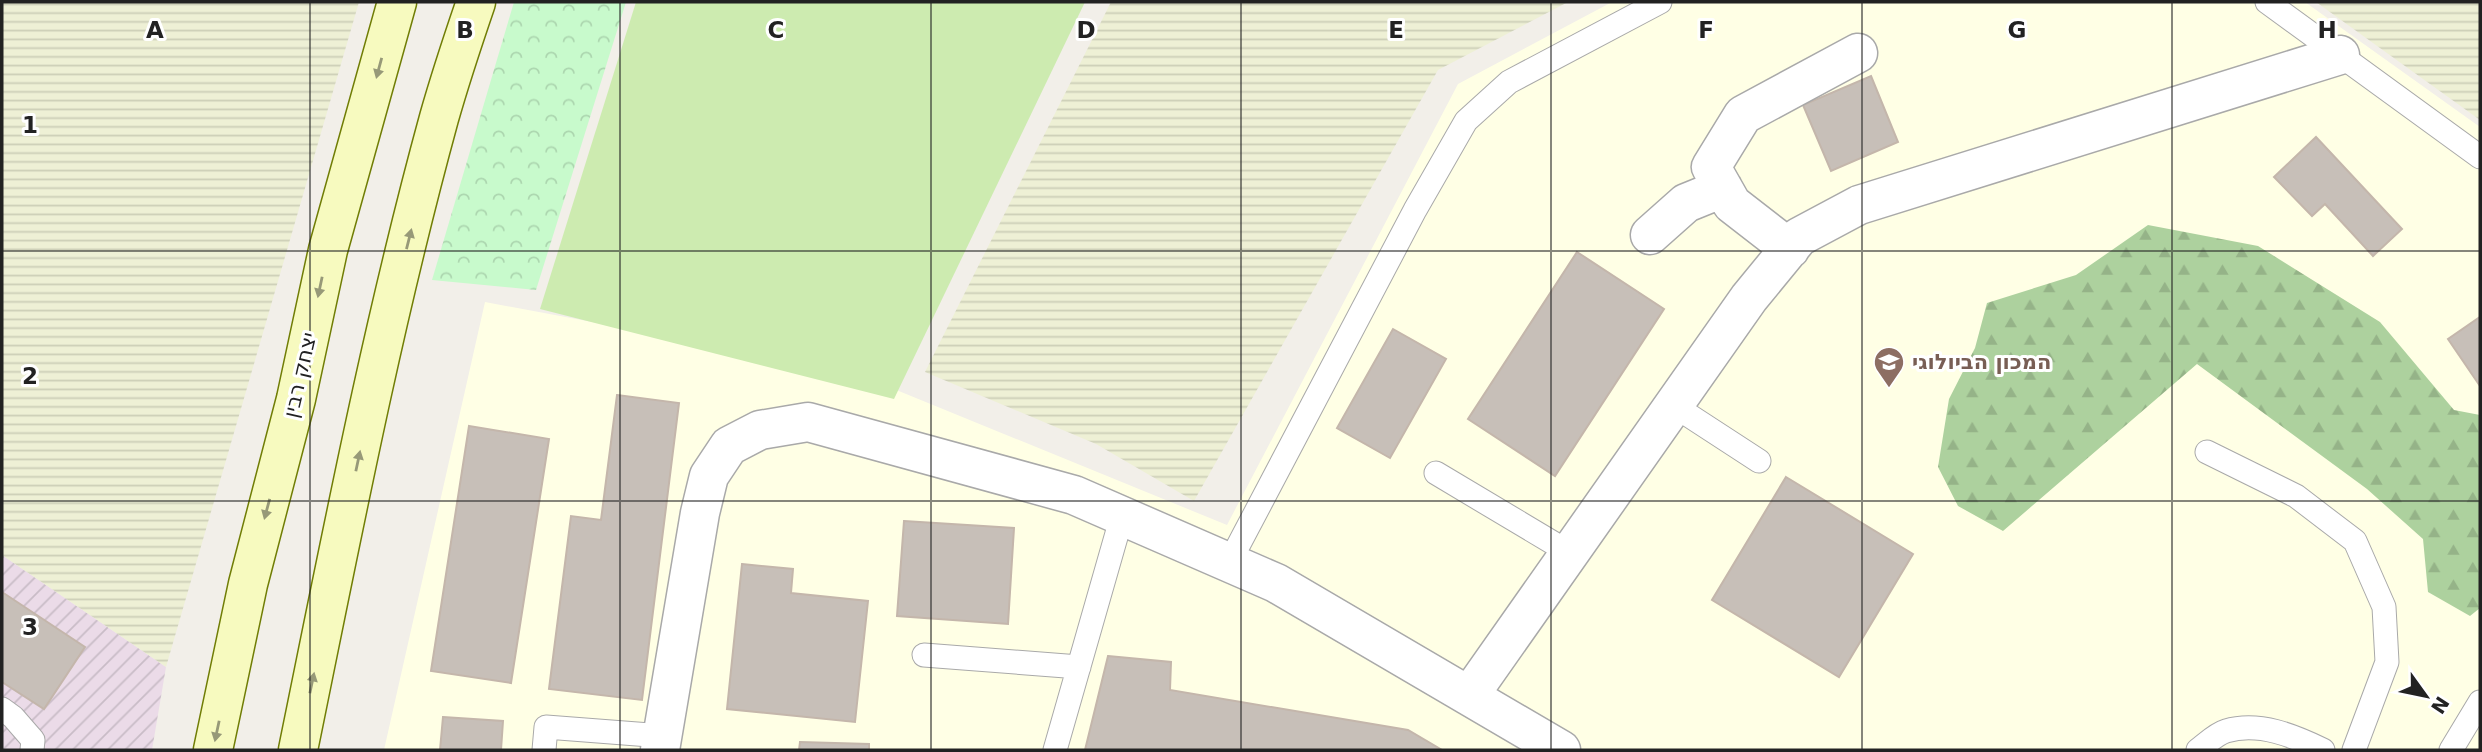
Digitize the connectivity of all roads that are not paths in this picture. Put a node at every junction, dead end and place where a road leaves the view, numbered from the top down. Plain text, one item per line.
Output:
1 (397, 2) edge
2 (475, 2) edge
3 (1660, 2) edge
4 (2267, 2) edge
5 (1858, 53) dead end
6 (2340, 55) junction
7 (2480, 157) edge
8 (1723, 188) junction
9 (1650, 234) dead end
10 (1790, 249) junction
11 (1673, 405) junction
12 (2207, 452) dead end
13 (1759, 461) dead end
14 (1436, 473) dead end
15 (1122, 516) junction
16 (1570, 553) junction
17 (1229, 563) junction
18 (924, 655) dead end
19 (1079, 667) junction
20 (1469, 696) junction
21 (2480, 702) edge
22 (2, 709) edge
23 (662, 743) edge
24 (39, 747) edge
25 (213, 750) edge
26 (298, 750) edge
27 (544, 750) edge
28 (1055, 750) edge
29 (1561, 750) edge
30 (2198, 750) edge
31 (2323, 750) edge
32 (2354, 750) edge
33 (2451, 750) edge

1 -> 25 main road, יצחק רבין
26 -> 2 main road
3 - 17 lane
4 - 6 lane
5 - 8 street
6 - 7 lane
6 - 10 street
8 - 9 street
8 - 10 street
10 - 11 street
11 - 13 lane
11 - 16 street
12 - 32 lane
14 - 16 lane
15 - 17 street
15 - 19 lane
15 - 23 street
16 - 20 street
17 - 20 street
18 - 19 lane
19 - 28 lane
20 - 29 street
21 - 33 lane
22 - 24 lane
23 - 27 lane
30 - 31 lane

